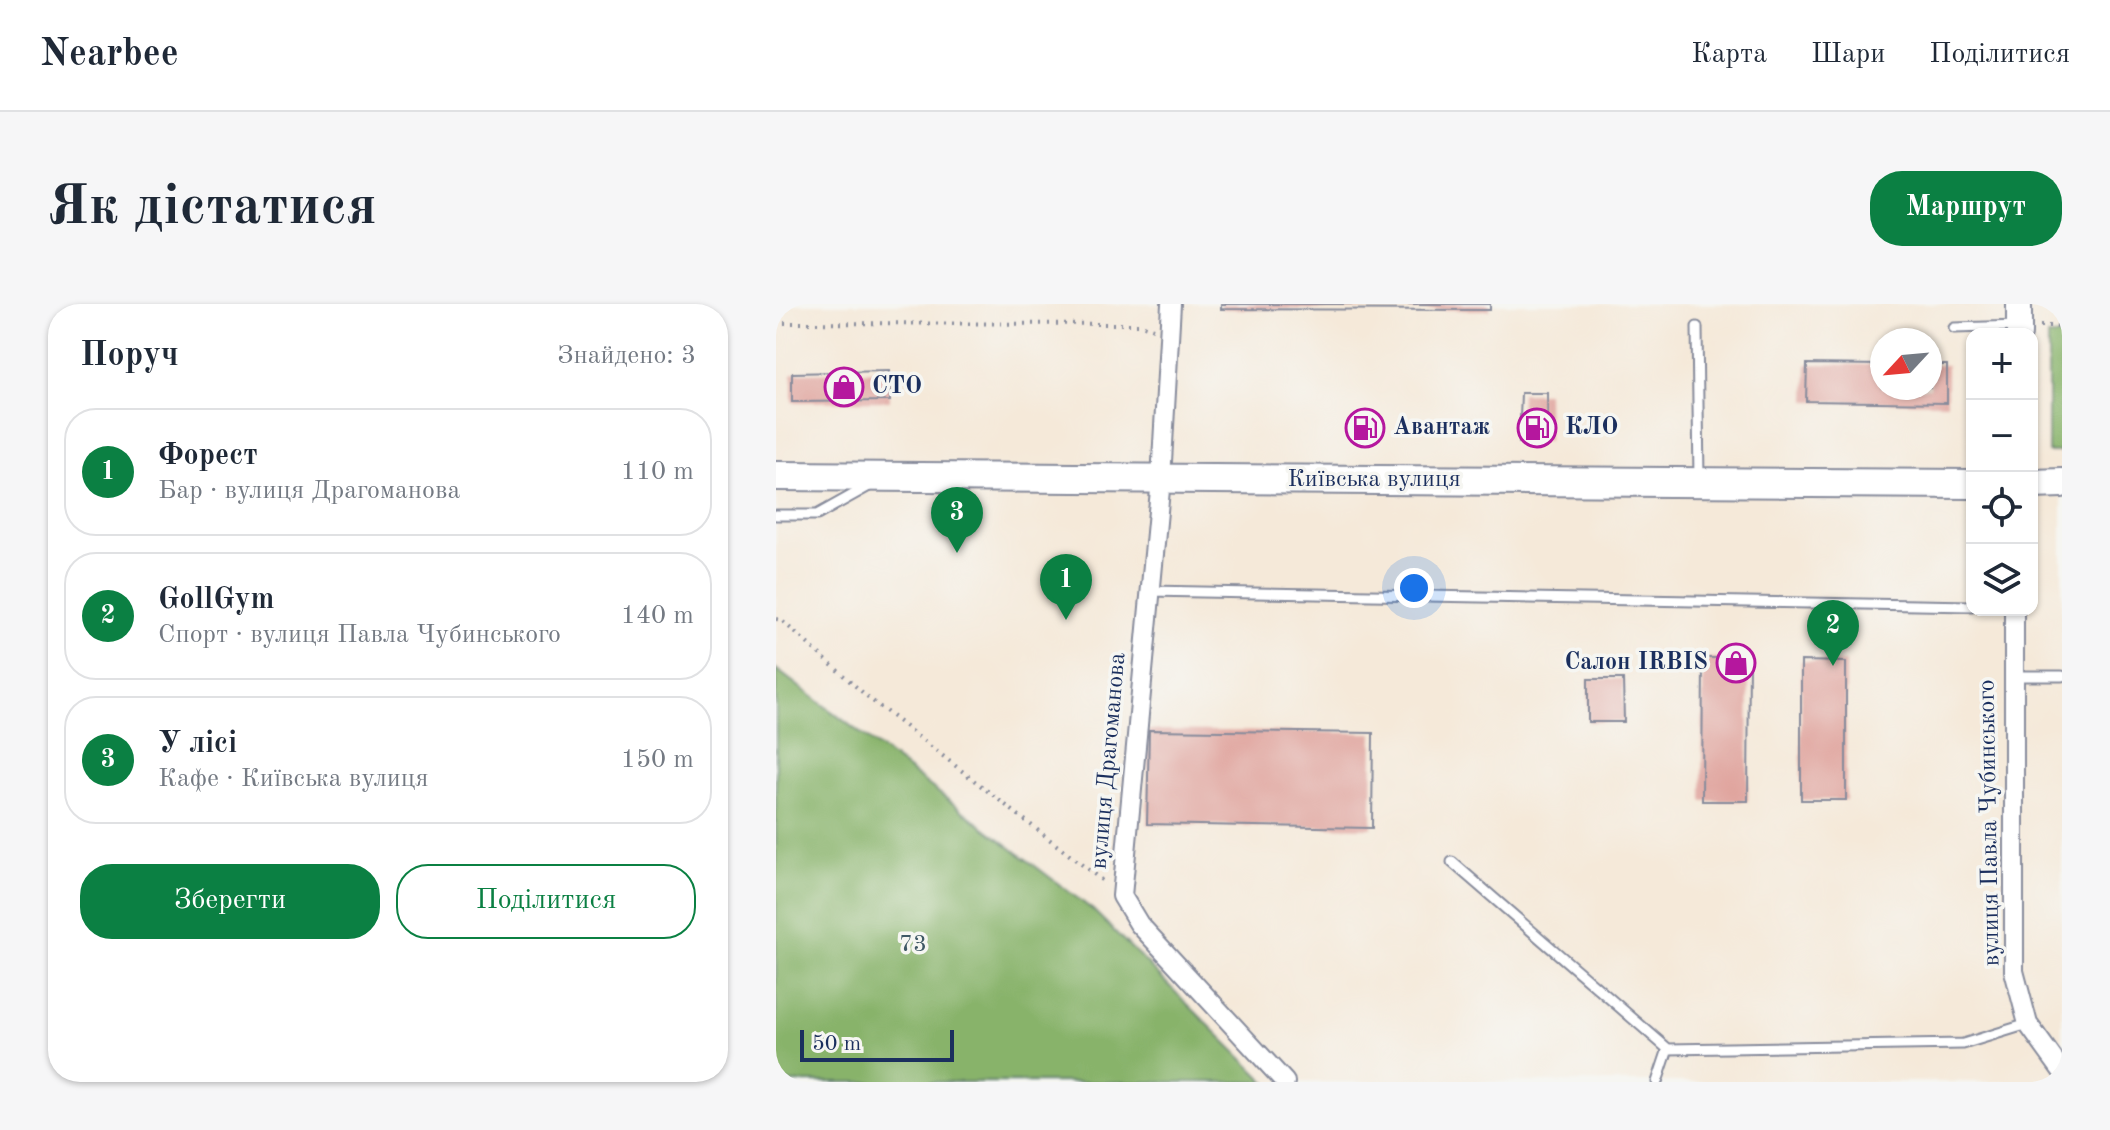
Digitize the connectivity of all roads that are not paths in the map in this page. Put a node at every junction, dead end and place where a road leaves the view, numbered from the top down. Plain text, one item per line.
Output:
1 (1171, 304) edge
2 (2019, 321) edge
3 (1697, 327) dead end
4 (1954, 328) dead end
5 (776, 476) edge
6 (885, 476) junction
7 (1161, 479) junction
8 (1699, 482) junction
9 (2062, 483) edge
10 (1966, 484) edge
11 (2038, 484) edge
12 (776, 515) edge
13 (1149, 591) junction
14 (1966, 606) edge
15 (2014, 616) edge
16 (2013, 676) junction
17 (2062, 676) edge
18 (1452, 862) dead end
19 (2028, 1024) junction
20 (1668, 1049) junction
21 (2062, 1071) edge
22 (1285, 1082) edge
23 (1657, 1082) edge

1 - 7 street, вулиця Драгоманова
2 - 4 lane
3 - 8 lane
5 - 6 main road, Київська вулиця
6 - 7 main road, Київська вулиця
6 - 12 lane
7 - 8 main road, Київська вулиця
7 - 13 street, вулиця Драгоманова
8 - 10 main road, Київська вулиця
9 - 11 main road
13 - 14 lane
13 - 22 street, вулиця Драгоманова
15 - 16 street, вулиця Павла Чубинського
16 - 17 lane
16 - 19 street, вулиця Павла Чубинського
18 - 20 lane
19 - 20 lane
19 - 21 street, вулиця Павла Чубинського
20 - 23 lane

